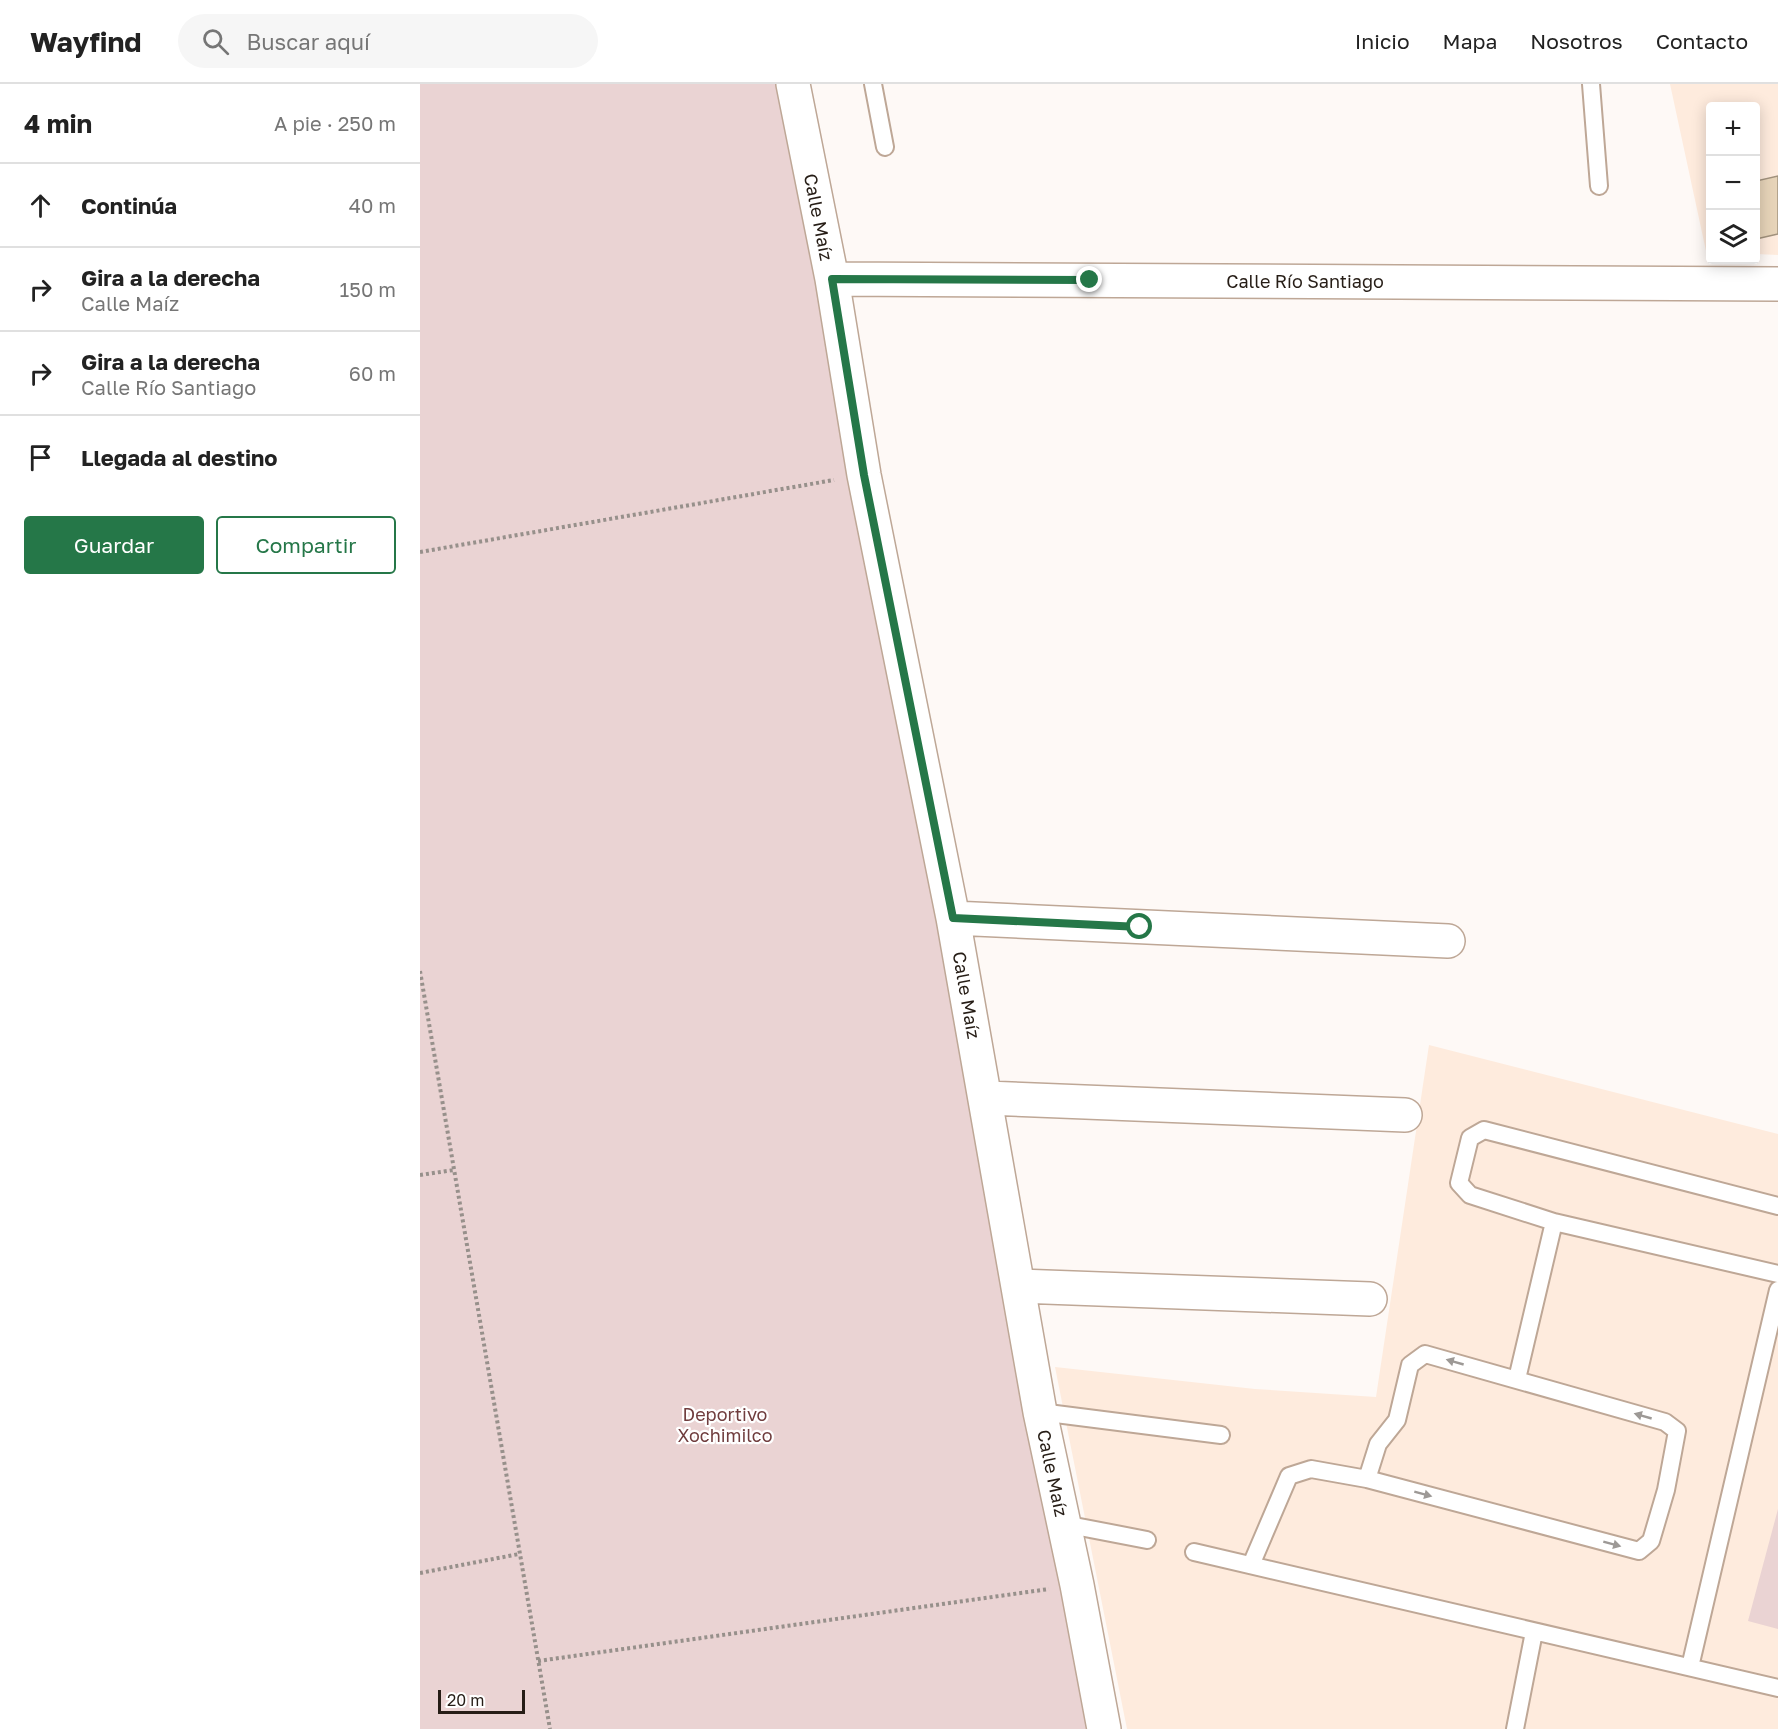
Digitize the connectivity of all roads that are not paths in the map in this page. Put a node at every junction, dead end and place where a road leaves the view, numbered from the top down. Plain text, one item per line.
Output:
1 (793, 84) edge
2 (873, 84) edge
3 (1591, 84) edge
4 (885, 147) dead end
5 (1599, 186) dead end
6 (832, 279) junction
7 (1778, 284) edge
8 (953, 918) junction
9 (1448, 941) dead end
10 (986, 1098) junction
11 (1405, 1115) dead end
12 (1778, 1206) edge
13 (1554, 1222) junction
14 (1778, 1274) edge
15 (1019, 1286) junction
16 (1778, 1290) edge
17 (1370, 1299) dead end
18 (1517, 1379) junction
19 (1040, 1412) junction
20 (1221, 1435) dead end
21 (1367, 1479) junction
22 (1064, 1524) junction
23 (1147, 1540) dead end
24 (1194, 1552) dead end
25 (1251, 1564) junction
26 (1534, 1632) junction
27 (1690, 1667) junction
28 (1778, 1688) edge
29 (1104, 1729) edge
30 (1515, 1729) edge

1 - 6 street, Calle Maíz
2 - 4 lane
3 - 5 lane
6 - 7 street, Calle Río Santiago
6 - 8 street, Calle Maíz
8 - 9 street
8 - 10 street, Calle Maíz
10 - 11 street
10 - 15 street, Calle Maíz
12 - 13 lane
13 - 14 lane
13 - 18 lane
15 - 17 street
15 - 19 street, Calle Maíz
16 - 27 lane
18 -> 21 lane
21 -> 18 lane
19 - 20 lane
19 - 22 street, Calle Maíz
21 - 25 lane
22 - 23 lane
22 - 29 street, Calle Maíz
24 - 25 lane
25 - 26 lane
26 - 27 lane
26 - 30 lane
27 - 28 lane

